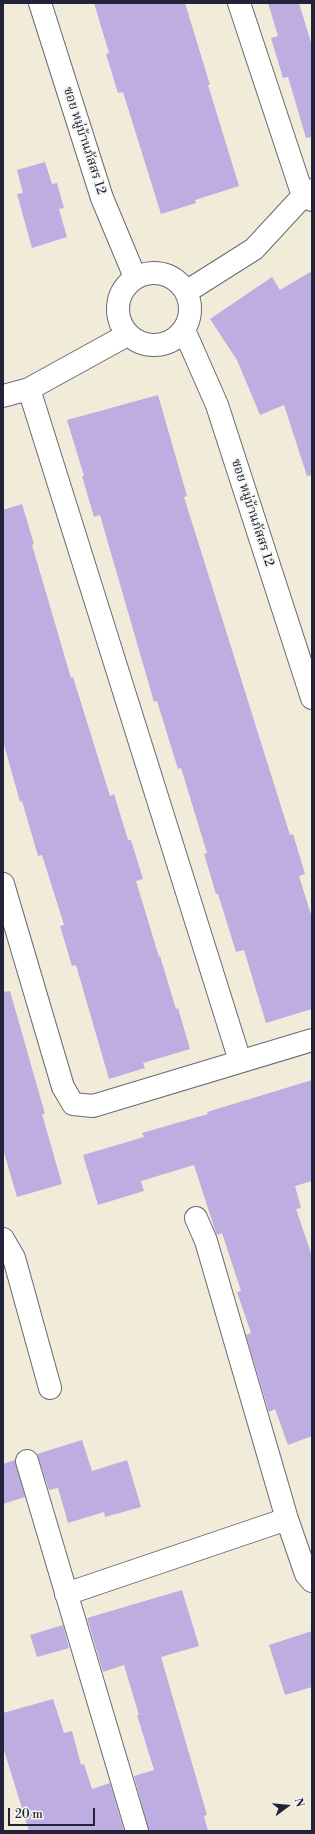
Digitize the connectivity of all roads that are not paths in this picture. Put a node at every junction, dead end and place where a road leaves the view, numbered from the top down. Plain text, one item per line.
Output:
1 (40, 3) edge
2 (239, 3) edge
3 (309, 195) edge
4 (135, 277) junction
5 (186, 292) junction
6 (184, 330) junction
7 (127, 335) junction
8 (29, 389) junction
9 (3, 396) edge
10 (312, 698) edge
11 (3, 884) edge
12 (312, 1040) edge
13 (240, 1061) junction
14 (196, 1218) dead end
15 (3, 1239) edge
16 (50, 1388) dead end
17 (27, 1461) dead end
18 (287, 1519) junction
19 (312, 1581) edge
20 (66, 1594) junction
21 (137, 1831) edge

1 - 4 street, ซอย หมู่บ้านภัสสร 12
2 - 3 street
3 - 5 street
4 - 5 street
4 - 7 street
5 - 6 street
6 - 7 street
6 - 10 street, ซอย หมู่บ้านภัสสร 12
7 - 8 street
8 - 9 street
8 - 13 street
11 - 13 street
12 - 13 street
14 - 18 street
15 - 16 street
17 - 20 street
18 - 19 street
18 - 20 street
20 - 21 street

